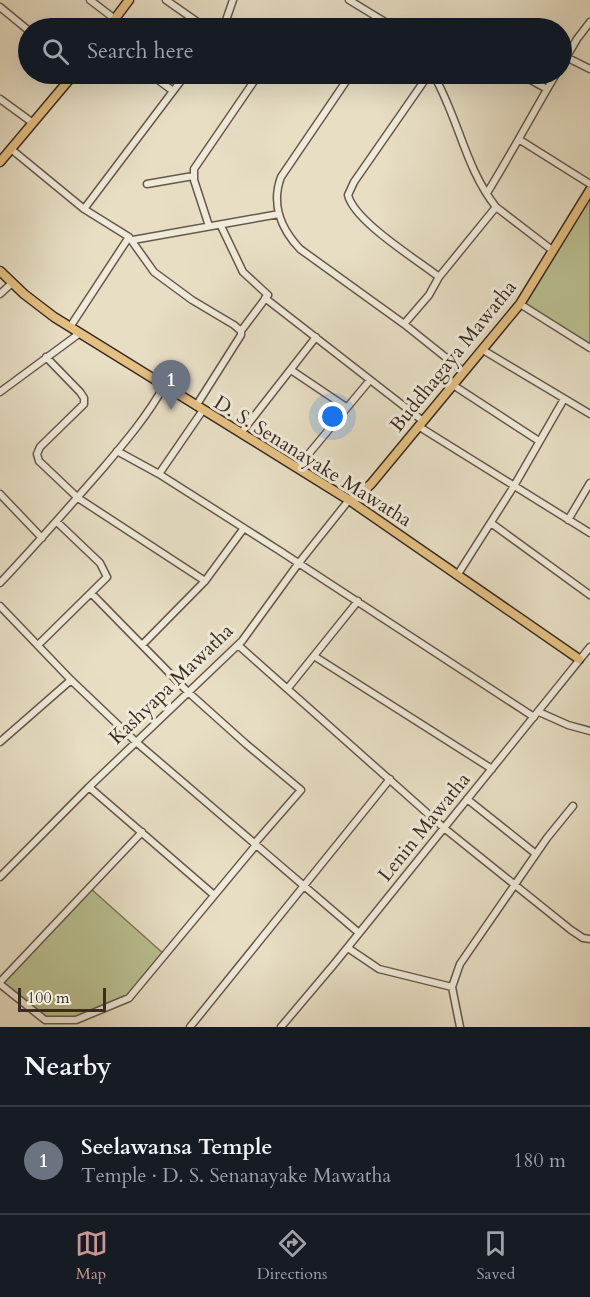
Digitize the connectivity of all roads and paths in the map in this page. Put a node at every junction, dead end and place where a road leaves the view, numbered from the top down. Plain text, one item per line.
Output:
1 (90, 0) edge
2 (129, 0) edge
3 (166, 0) edge
4 (233, 0) edge
5 (349, 0) edge
6 (0, 7) edge
7 (114, 18) edge
8 (116, 18) edge
9 (192, 18) edge
10 (225, 18) edge
11 (373, 18) edge
12 (18, 22) edge
13 (590, 22) edge
14 (572, 48) edge
15 (572, 60) edge
16 (590, 69) edge
17 (66, 84) edge
18 (164, 84) edge
19 (178, 84) edge
20 (252, 84) edge
21 (344, 84) edge
22 (424, 84) edge
23 (438, 84) edge
24 (540, 84) edge
25 (550, 84) edge
26 (548, 88) junction
27 (173, 91) junction
28 (0, 99) edge
29 (33, 123) junction
30 (520, 140) junction
31 (11, 149) junction
32 (0, 162) edge
33 (193, 176) junction
34 (147, 184) dead end
35 (590, 184) edge
36 (590, 190) edge
37 (487, 193) junction
38 (496, 207) junction
39 (84, 209) junction
40 (279, 214) junction
41 (221, 225) junction
42 (209, 226) junction
43 (131, 238) junction
44 (552, 250) junction
45 (0, 271) edge
46 (439, 277) junction
47 (12, 283) junction
48 (0, 294) edge
49 (265, 298) junction
50 (520, 304) junction
51 (404, 324) junction
52 (70, 327) junction
53 (241, 331) junction
54 (80, 333) junction
55 (316, 337) junction
56 (590, 348) edge
57 (483, 350) junction
58 (46, 357) junction
59 (291, 370) junction
60 (464, 372) junction
61 (370, 380) junction
62 (453, 385) junction
63 (164, 386) junction
64 (0, 392) edge
65 (564, 399) junction
66 (346, 407) junction
67 (200, 408) junction
68 (590, 414) edge
69 (421, 423) junction
70 (241, 433) junction
71 (539, 441) junction
72 (117, 451) junction
73 (297, 468) junction
74 (159, 474) junction
75 (590, 483) edge
76 (514, 486) junction
77 (0, 494) edge
78 (78, 498) junction
79 (348, 500) junction
80 (568, 520) junction
81 (57, 522) junction
82 (491, 523) junction
83 (244, 528) junction
84 (590, 533) edge
85 (42, 538) junction
86 (298, 564) junction
87 (458, 574) junction
88 (205, 581) junction
89 (0, 583) edge
90 (91, 593) junction
91 (590, 595) edge
92 (358, 601) junction
93 (0, 606) edge
94 (38, 645) junction
95 (142, 645) junction
96 (238, 645) junction
97 (590, 647) edge
98 (314, 656) junction
99 (579, 659) junction
100 (71, 680) junction
101 (288, 688) junction
102 (188, 692) junction
103 (536, 714) junction
104 (590, 731) edge
105 (0, 742) edge
106 (136, 742) junction
107 (492, 769) junction
108 (390, 779) junction
109 (89, 787) junction
110 (467, 799) junction
111 (573, 806) dead end
112 (444, 828) junction
113 (142, 832) junction
114 (255, 844) junction
115 (536, 854) junction
116 (0, 877) edge
117 (515, 884) junction
118 (304, 886) junction
119 (214, 895) junction
120 (359, 933) junction
121 (590, 939) edge
122 (348, 948) junction
123 (0, 983) edge
124 (452, 987) junction
125 (190, 1027) edge
126 (281, 1027) edge
127 (460, 1027) edge

1 - 7 street
2 - 8 main road
3 - 9 street
4 - 10 street
5 - 11 street
6 - 12 street
13 - 14 street
15 - 16 street
17 - 29 main road
18 - 27 street
19 - 27 street
20 - 33 street
21 - 40 street
22 - 46 street
23 - 37 street
24 - 26 street
25 - 26 street
26 - 30 street
27 - 39 street
28 - 29 street
29 - 31 main road
30 - 35 street
30 - 37 street
31 - 32 main road
31 - 39 street
33 - 34 street
33 - 42 street
36 - 44 main road, Buddhagaya Mawatha
37 - 38 street
38 - 44 street
38 - 46 street
39 - 43 street
40 - 41 street
40 - 51 street
41 - 42 street
41 - 49 street
42 - 43 street
43 - 52 street
43 - 53 street
44 - 50 main road, Buddhagaya Mawatha
45 - 47 main road, D. S. Senanayake Mawatha
46 - 51 street
47 - 48 street
47 - 52 main road, D. S. Senanayake Mawatha
49 - 53 street
49 - 55 street
50 - 56 street
50 - 57 main road, Buddhagaya Mawatha
51 - 60 street
52 - 54 main road, D. S. Senanayake Mawatha
53 - 67 street
54 - 58 street
54 - 63 main road, D. S. Senanayake Mawatha
55 - 59 street
55 - 61 street
57 - 60 main road, Buddhagaya Mawatha
57 - 65 street
58 - 64 street
58 - 78 street
59 - 66 street
59 - 70 street
60 - 62 main road, Buddhagaya Mawatha
61 - 66 street
61 - 69 street
62 - 69 main road, Buddhagaya Mawatha
62 - 71 street
63 - 67 main road, D. S. Senanayake Mawatha
63 - 72 street
65 - 68 street
65 - 71 street
66 - 73 street
67 - 70 main road, D. S. Senanayake Mawatha
67 - 74 street
69 - 76 street
69 - 79 main road, Buddhagaya Mawatha
70 - 73 main road, D. S. Senanayake Mawatha
71 - 76 street
72 - 74 street
72 - 78 street
73 - 79 main road, D. S. Senanayake Mawatha
74 - 83 street
75 - 80 street
76 - 80 street
76 - 82 street
77 - 85 street
78 - 81 street
78 - 88 street
79 - 86 street, Kashyapa Mawatha
79 - 87 main road, D. S. Senanayake Mawatha
80 - 84 street
81 - 85 street
81 - 90 street
82 - 87 street
82 - 91 street
83 - 86 street
83 - 88 street
85 - 89 street
86 - 92 street
86 - 96 street, Kashyapa Mawatha
87 - 99 main road, D. S. Senanayake Mawatha
88 - 95 street
90 - 94 street
90 - 95 street
92 - 98 street
92 - 103 street
93 - 94 street
94 - 100 street
95 - 102 street
96 - 101 street
96 - 102 street, Kashyapa Mawatha
97 - 99 street, Lenin Mawatha
98 - 101 street
98 - 107 street
99 - 103 street, Lenin Mawatha
100 - 105 street
100 - 106 street
101 - 108 street
102 - 106 street, Kashyapa Mawatha
102 - 114 street
103 - 104 street
103 - 107 street, Lenin Mawatha
106 - 109 street, Kashyapa Mawatha
106 - 114 street
107 - 110 street, Lenin Mawatha
108 - 112 street
108 - 118 street
109 - 113 street
109 - 116 street, Kashyapa Mawatha
110 - 112 street, Lenin Mawatha
110 - 115 street
111 - 115 street
112 - 117 street
112 - 120 street, Lenin Mawatha
113 - 119 street
113 - 123 street
114 - 118 street
114 - 119 street
115 - 117 street
117 - 121 street
117 - 124 street
118 - 120 street
118 - 125 street
119 - 123 street
120 - 122 street, Lenin Mawatha
122 - 124 street
122 - 126 street, Lenin Mawatha
124 - 127 street

